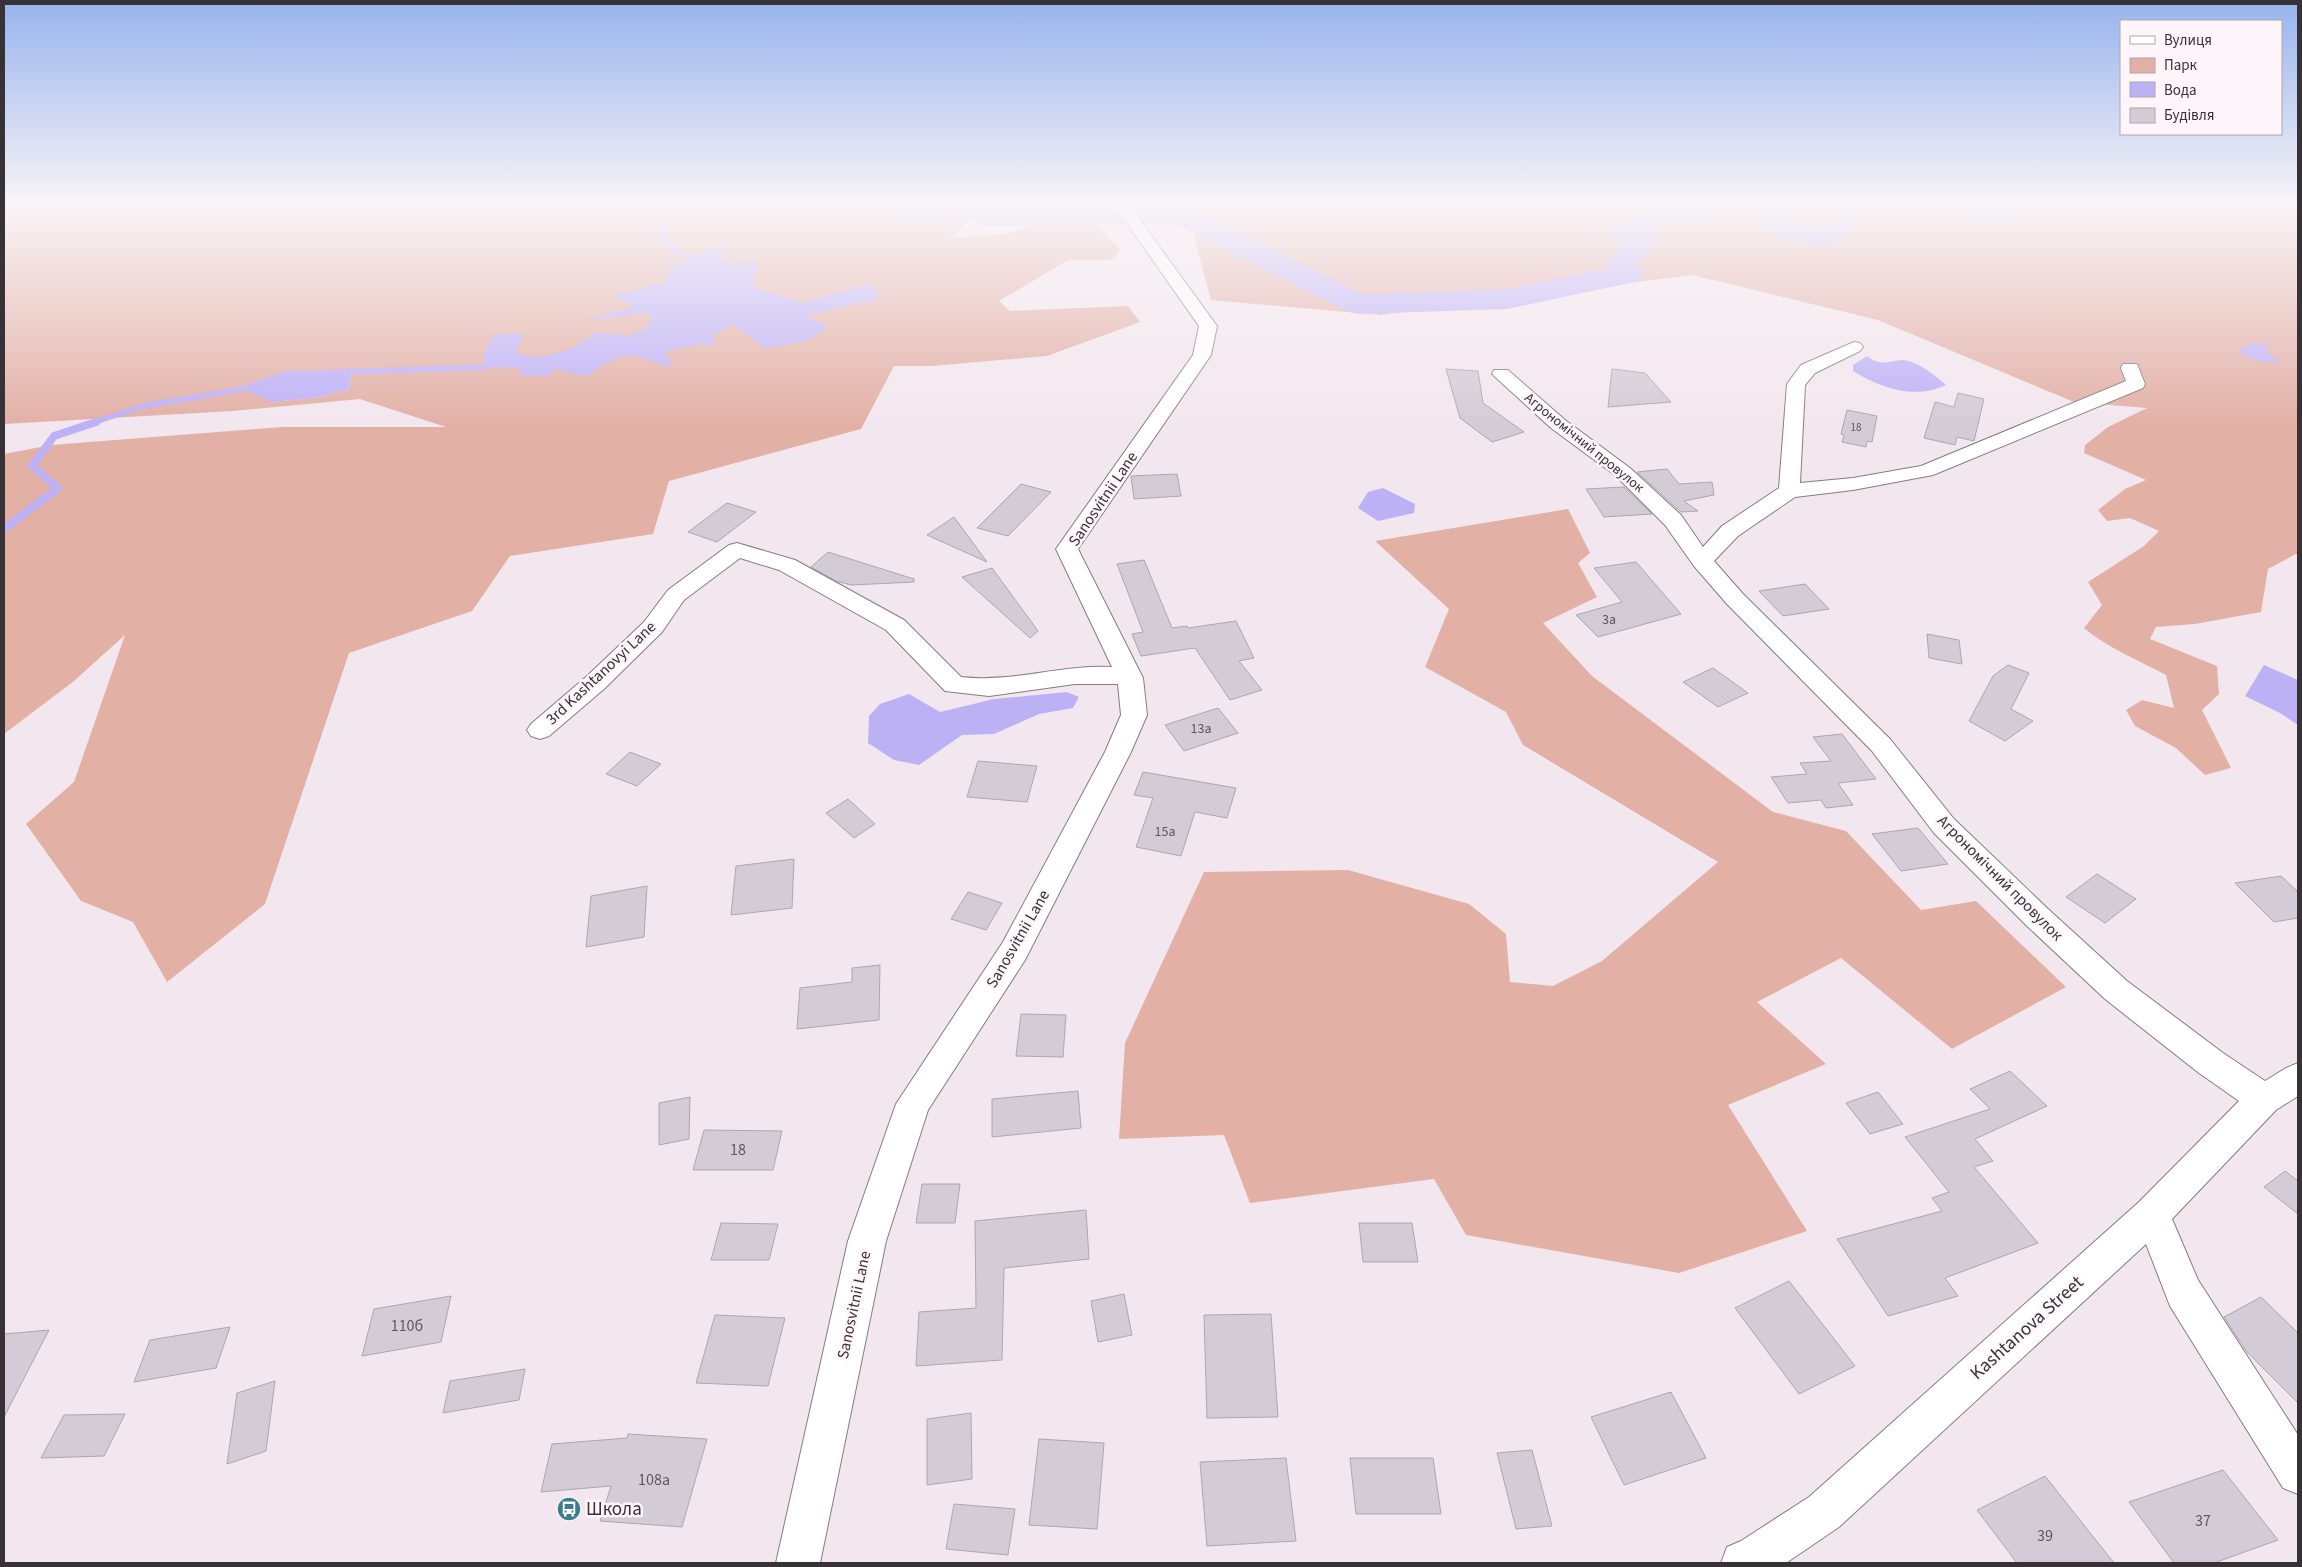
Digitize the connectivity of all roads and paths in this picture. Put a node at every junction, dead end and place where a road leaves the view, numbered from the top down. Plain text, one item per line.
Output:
1 (1172, 278) edge
2 (1854, 347) dead end
3 (2130, 368) dead end
4 (1501, 374) dead end
5 (1789, 491) junction
6 (1702, 561) junction
7 (1130, 678) junction
8 (540, 730) dead end
9 (2298, 1078) edge
10 (2264, 1100) junction
11 (2152, 1214) junction
12 (2298, 1473) edge
13 (798, 1563) edge
14 (1743, 1563) edge

1 - 7 street, Sanosvitnii Lane
2 - 5 street
3 - 5 street
4 - 6 street, Агрономічний провулок
5 - 6 street
6 - 10 street, Агрономічний провулок
7 - 8 street, 3rd Kashtanovyi Lane
7 - 13 street, Sanosvitnii Lane
9 - 10 street, Kashtanova Street
10 - 11 street, Kashtanova Street
11 - 12 street
11 - 14 street, Kashtanova Street

